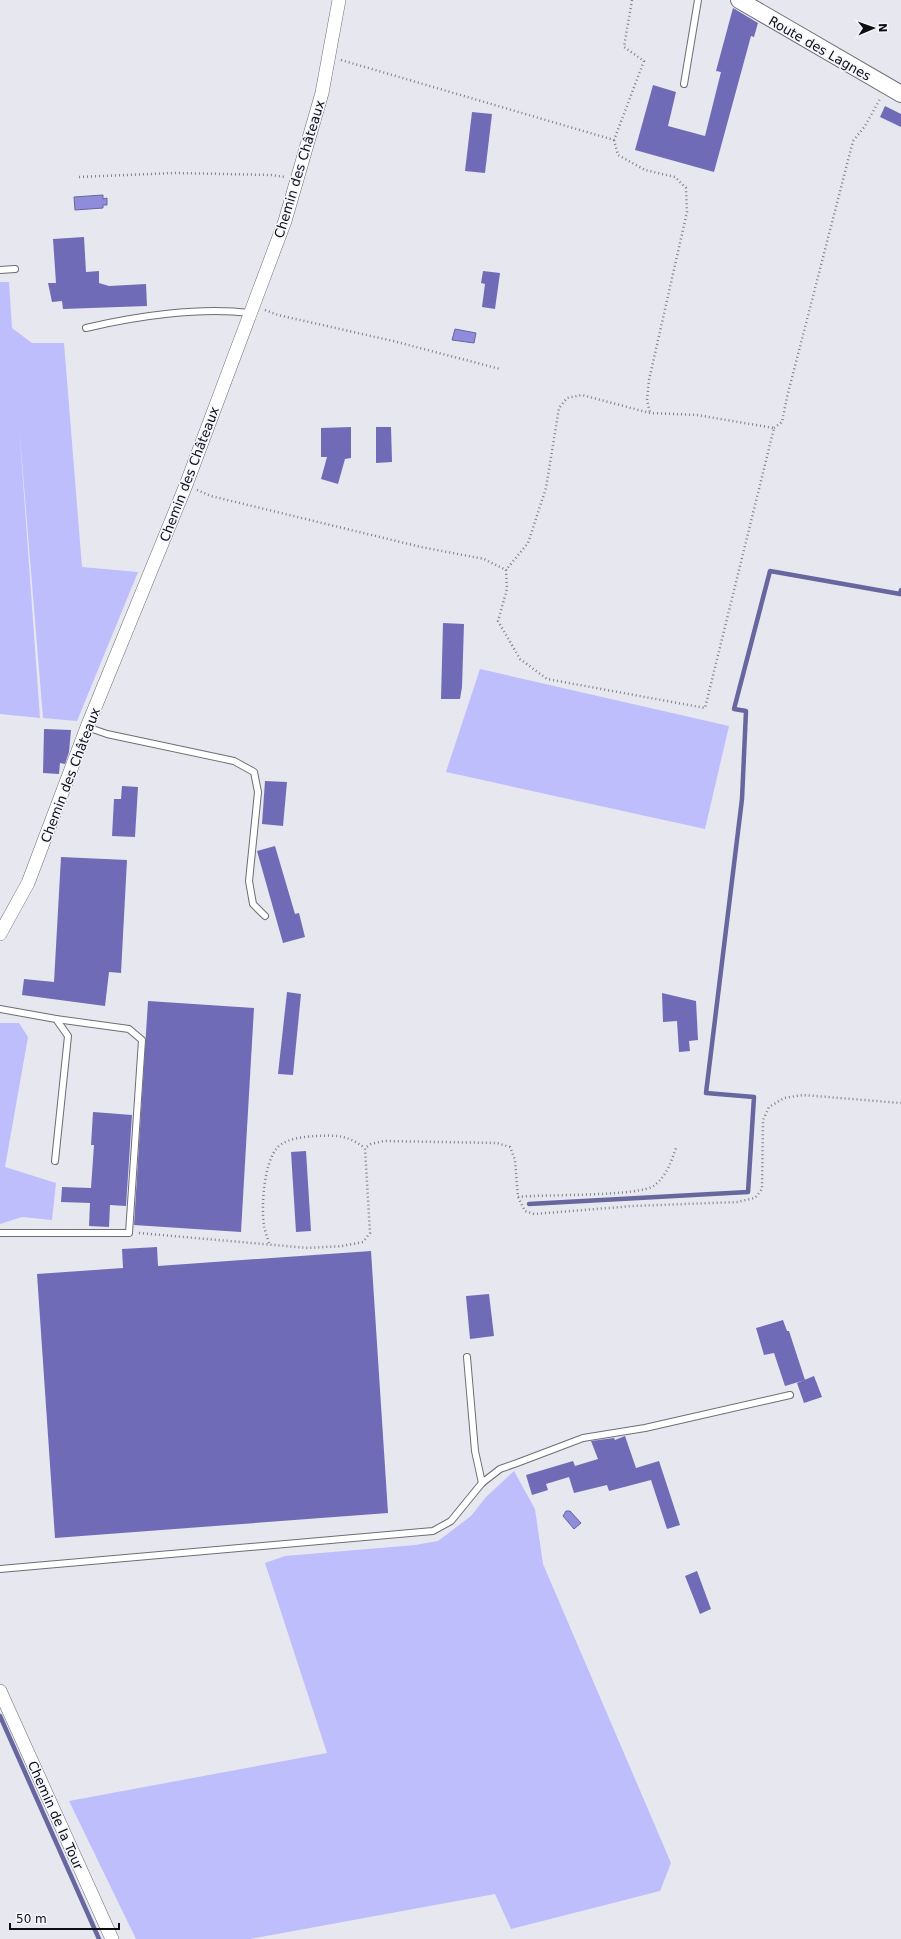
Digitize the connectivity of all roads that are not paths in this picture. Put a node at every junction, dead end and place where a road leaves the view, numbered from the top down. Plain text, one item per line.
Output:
1 (339, 0) edge
2 (698, 0) edge
3 (739, 0) edge
4 (684, 84) dead end
5 (901, 94) edge
6 (15, 269) dead end
7 (0, 270) edge
8 (252, 309) junction
9 (86, 328) dead end
10 (87, 727) junction
11 (265, 916) dead end
12 (0, 934) edge
13 (0, 1009) edge
14 (56, 1019) junction
15 (55, 1161) dead end
16 (0, 1233) edge
17 (467, 1357) dead end
18 (790, 1395) dead end
19 (482, 1483) junction
20 (0, 1569) edge
21 (0, 1691) edge
22 (112, 1939) edge

1 - 8 street, Chemin des Châteaux
2 - 4 lane
3 - 5 street, Route des Lagnes
6 - 7 lane
8 - 9 lane
8 - 10 street, Chemin des Châteaux
10 - 11 lane
10 - 12 street, Chemin des Châteaux
13 - 14 lane
14 - 15 lane
14 - 16 lane
17 - 19 lane
18 - 19 lane
19 - 20 lane
21 - 22 street, Chemin de la Tour

